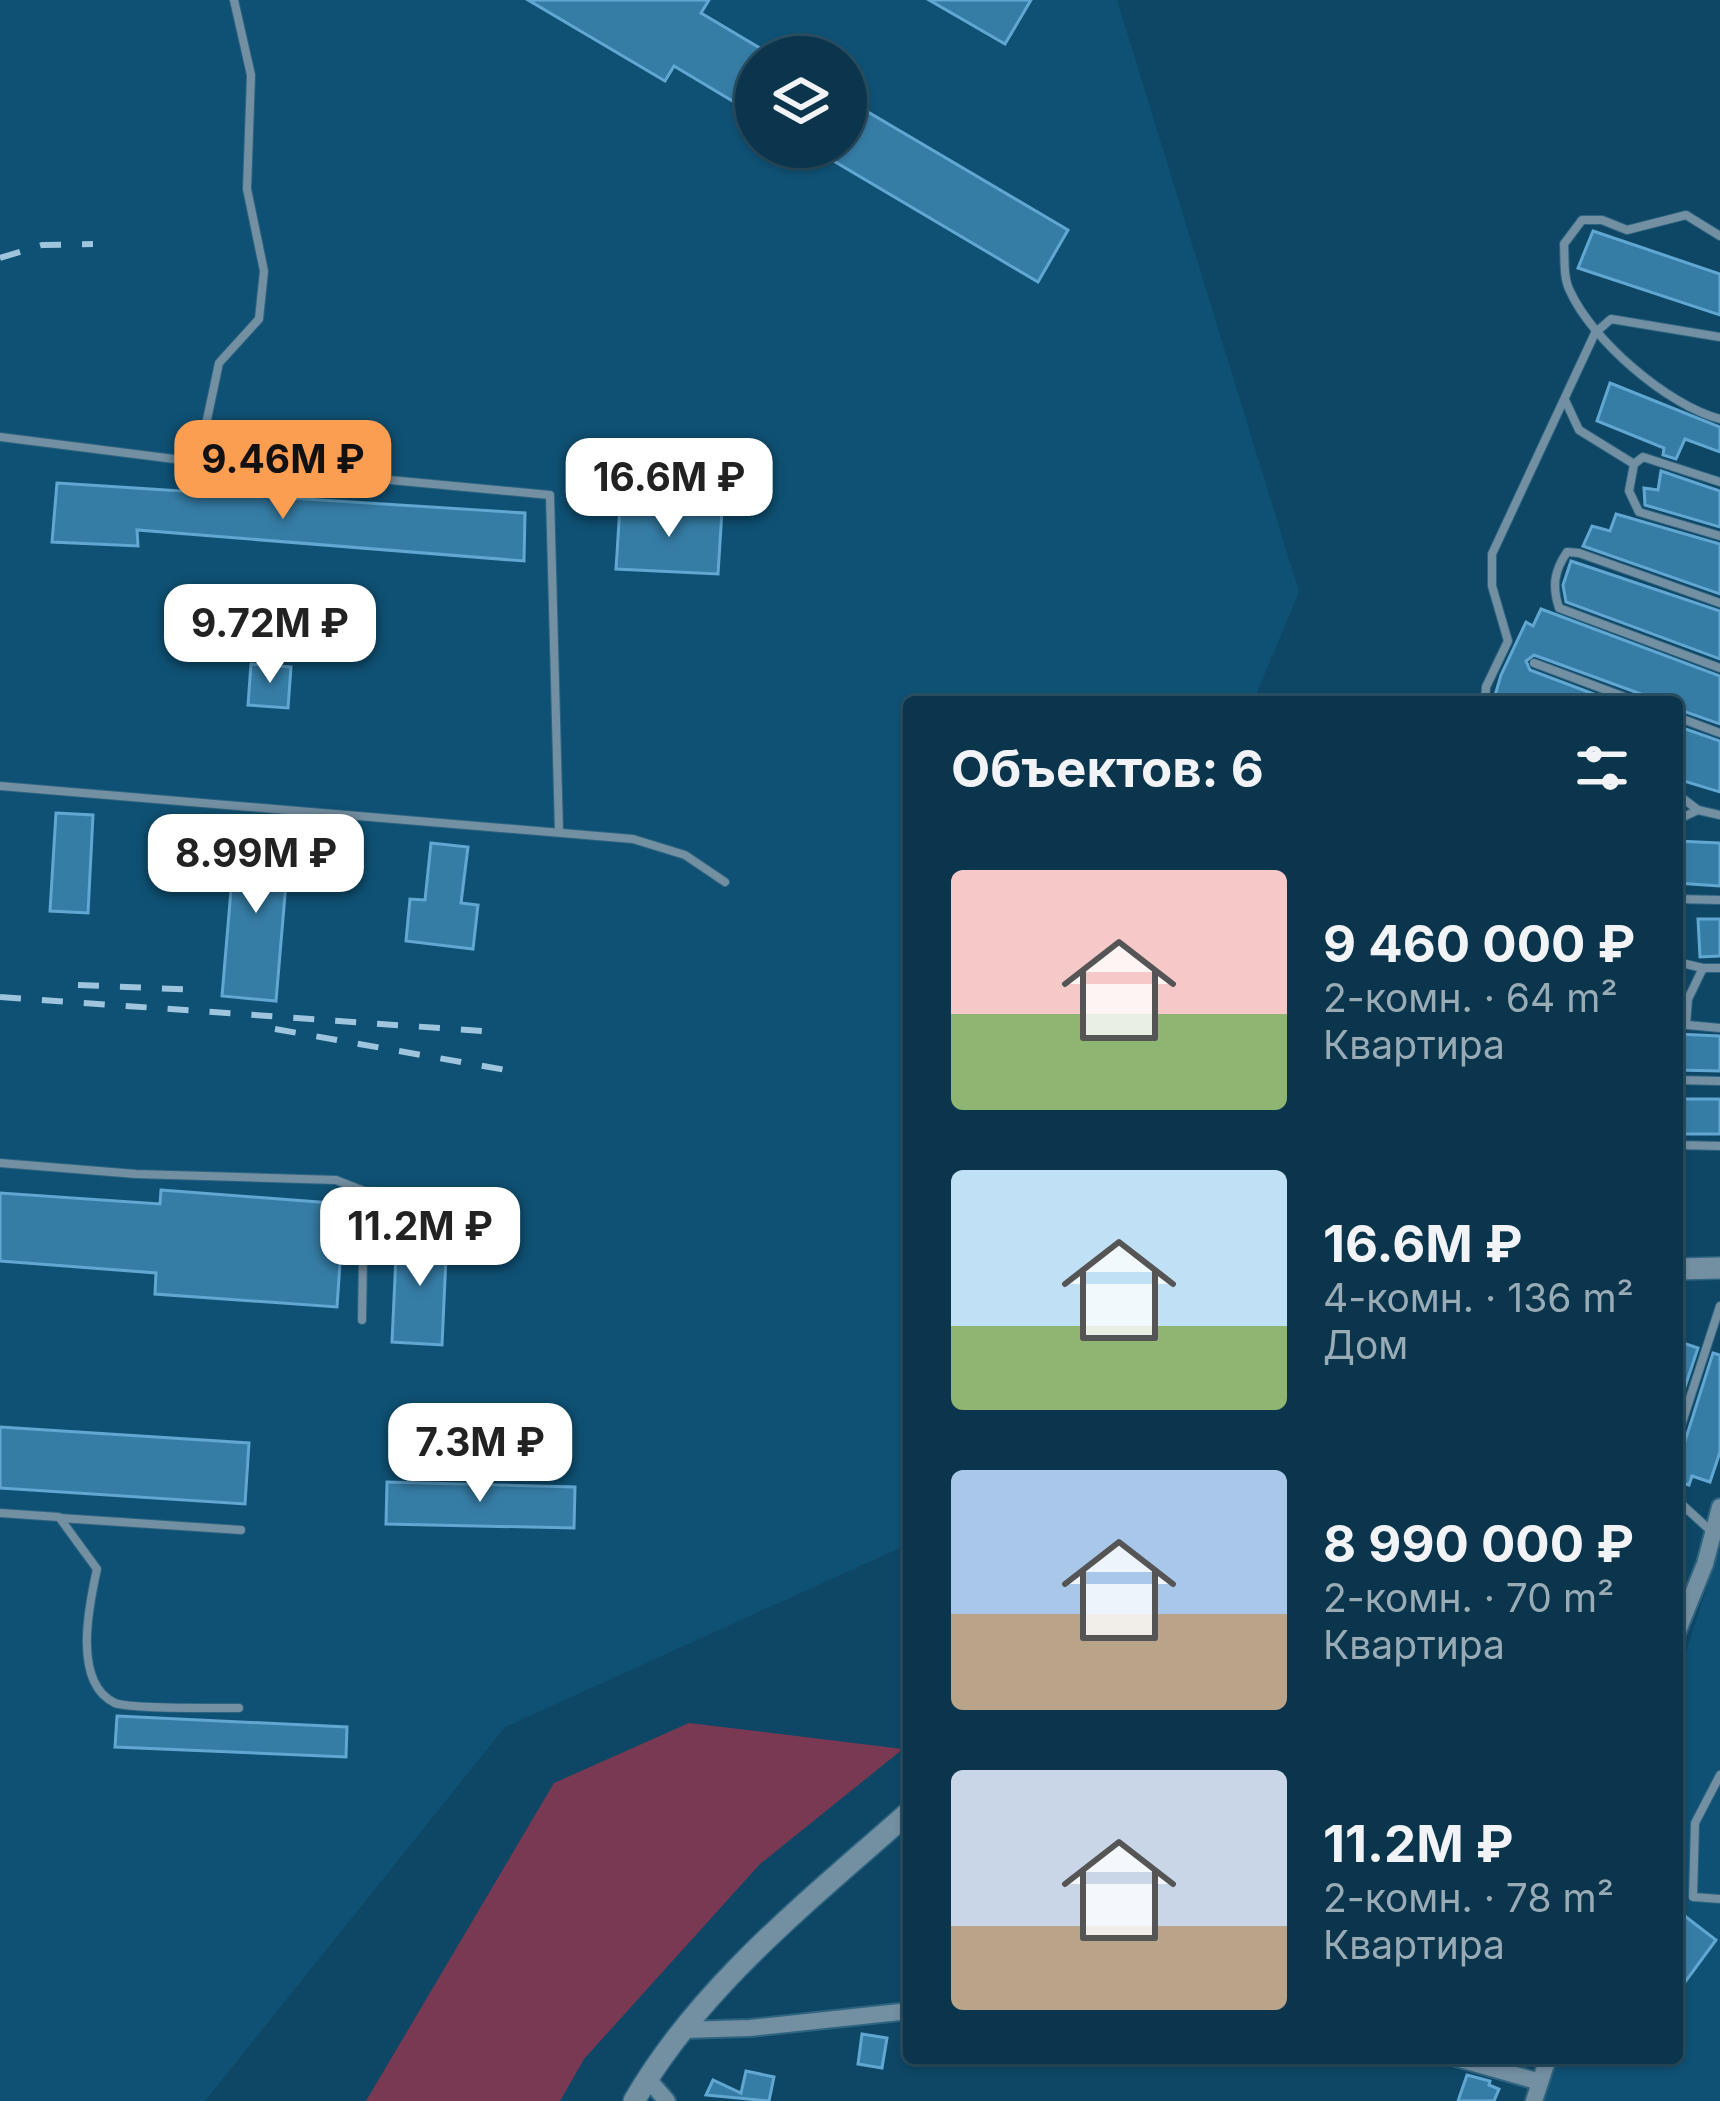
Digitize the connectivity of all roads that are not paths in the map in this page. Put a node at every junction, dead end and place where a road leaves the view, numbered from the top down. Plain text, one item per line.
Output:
1 (234, 0) edge
2 (1720, 236) edge
3 (1595, 333) junction
4 (1720, 338) edge
5 (1565, 400) junction
6 (1720, 419) edge
7 (0, 436) edge
8 (198, 462) junction
9 (1634, 464) junction
10 (1720, 482) edge
11 (1720, 536) edge
12 (1720, 603) edge
13 (1534, 664) dead end
14 (1720, 668) edge
15 (1485, 696) edge
16 (1622, 696) edge
17 (1683, 719) edge
18 (1720, 733) edge
19 (0, 786) edge
20 (1683, 799) edge
21 (1698, 810) junction
22 (1720, 814) edge
23 (1683, 817) edge
24 (559, 832) junction
25 (724, 882) dead end
26 (1683, 899) edge
27 (1720, 900) edge
28 (1683, 963) edge
29 (1703, 968) junction
30 (1720, 968) edge
31 (1683, 1017) edge
32 (1683, 1024) edge
33 (1720, 1028) edge
34 (1683, 1080) edge
35 (1720, 1082) edge
36 (1683, 1145) edge
37 (1720, 1146) edge
38 (0, 1162) edge
39 (364, 1192) junction
40 (505, 1201) dead end
41 (1720, 1268) edge
42 (1683, 1270) edge
43 (1720, 1306) edge
44 (362, 1320) dead end
45 (1683, 1420) edge
46 (1683, 1505) edge
47 (1720, 1507) edge
48 (0, 1514) edge
49 (59, 1517) junction
50 (241, 1531) dead end
51 (1712, 1532) junction
52 (1683, 1620) edge
53 (239, 1708) dead end
54 (1718, 1782) edge
55 (903, 1817) edge
56 (1720, 1899) edge
57 (903, 2012) edge
58 (683, 2030) junction
59 (1477, 2064) edge
60 (1546, 2064) edge
61 (647, 2078) junction
62 (1540, 2082) junction
63 (634, 2101) edge
64 (667, 2101) edge
65 (1534, 2101) edge

1 - 8 lane
2 - 3 lane
3 - 4 lane
3 - 5 lane
3 - 6 lane
5 - 9 lane
5 - 15 lane
7 - 8 lane
8 - 24 lane
9 - 10 lane
9 - 11 lane
12 - 14 lane
13 - 16 lane
17 - 18 lane
19 - 24 lane
20 - 21 lane
21 - 22 lane
21 - 23 lane
24 - 25 lane
26 - 27 lane
28 - 29 lane
29 - 30 lane
29 - 31 lane
32 - 33 lane
34 - 35 lane
36 - 37 lane
38 - 39 lane
39 - 40 lane
39 - 44 lane
41 - 42 street
43 - 45 lane
46 - 51 lane
47 - 51 street
48 - 49 lane
49 - 50 lane
49 - 53 lane
51 - 52 street
54 - 56 lane
55 - 58 street
57 - 58 street
58 - 61 street
59 - 62 street
60 - 62 street
61 - 63 street
61 - 64 street
62 - 65 street

